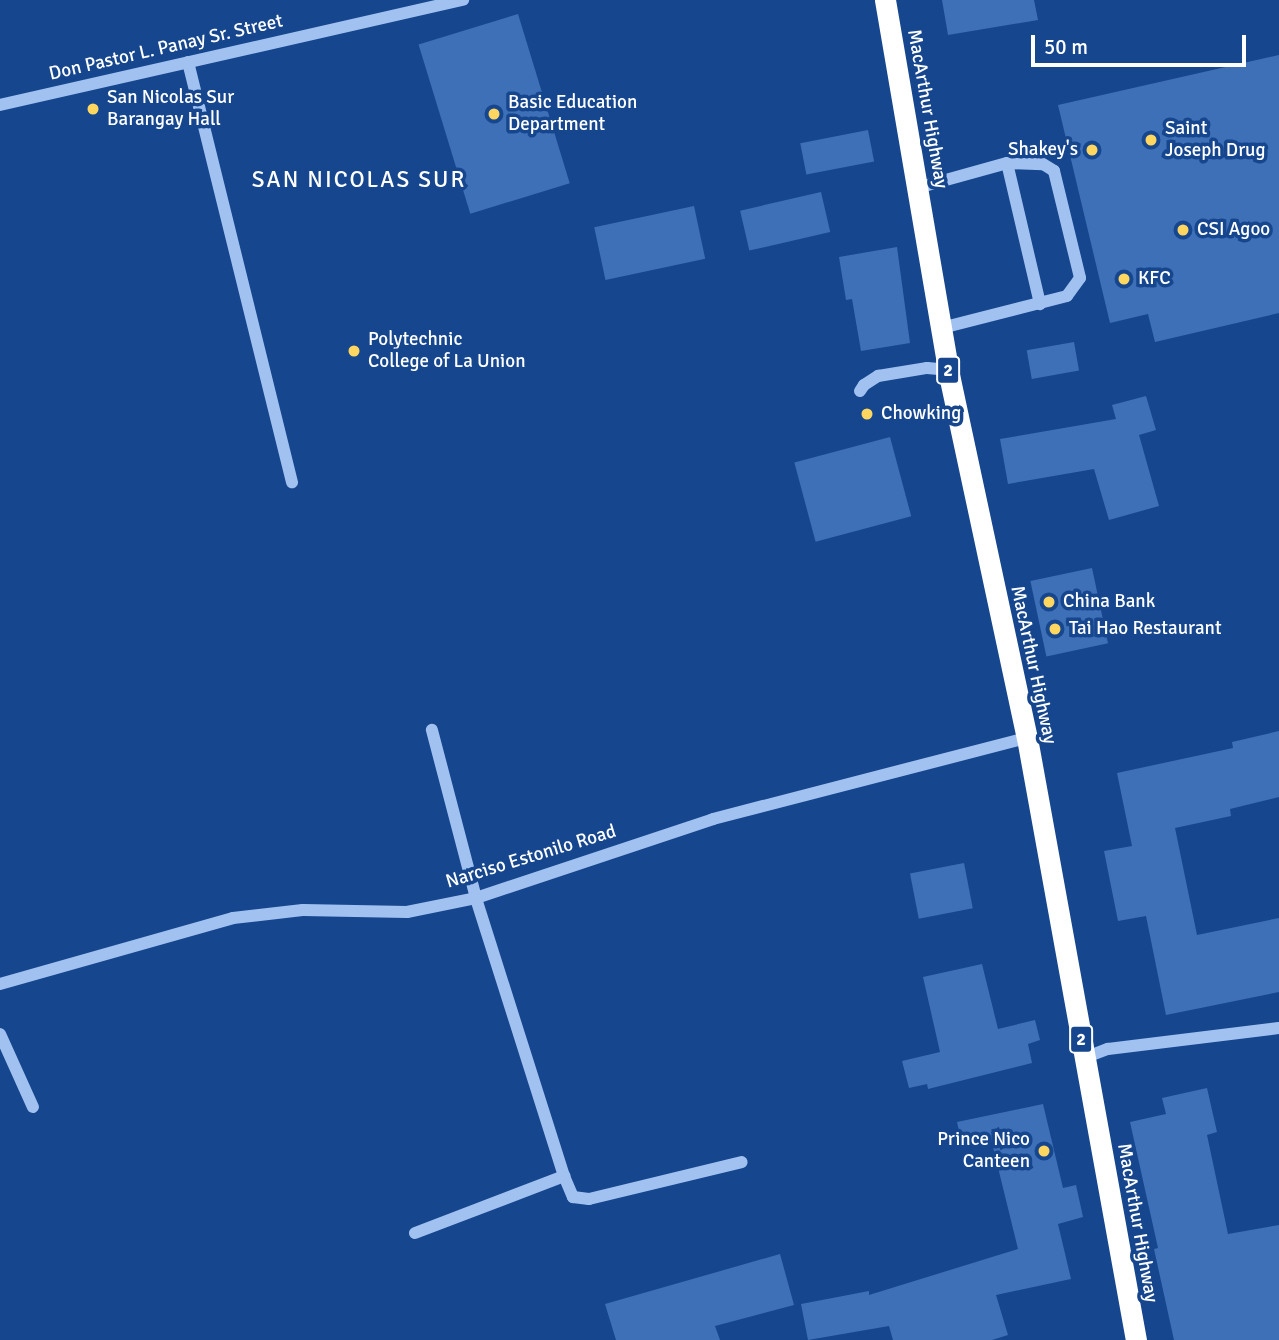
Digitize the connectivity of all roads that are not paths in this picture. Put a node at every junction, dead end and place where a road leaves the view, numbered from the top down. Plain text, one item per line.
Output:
1 (463, 0) edge
2 (885, 0) edge
3 (188, 62) junction
4 (0, 105) edge
5 (1007, 163) junction
6 (917, 188) junction
7 (1040, 304) junction
8 (941, 328) junction
9 (948, 370) junction
10 (860, 391) dead end
11 (292, 482) dead end
12 (432, 730) dead end
13 (1027, 738) junction
14 (476, 898) junction
15 (0, 984) edge
16 (1279, 1028) edge
17 (0, 1034) edge
18 (1084, 1058) junction
19 (33, 1107) dead end
20 (742, 1162) dead end
21 (564, 1176) junction
22 (415, 1233) dead end
23 (1136, 1340) edge

1 - 3 street, Don Pastor L. Panay Sr. Street
2 - 6 highway, MacArthur Highway / 2
3 - 4 street, Don Pastor L. Panay Sr. Street
3 - 11 street
5 - 6 street
5 - 7 street
5 - 7 street
6 - 8 highway, MacArthur Highway / 2
7 - 8 street
8 - 9 highway, MacArthur Highway / 2
9 - 10 street
9 - 13 highway, MacArthur Highway / 2
12 - 14 street
13 - 14 street, Narciso Estonilo Road
13 - 18 highway, MacArthur Highway / 2
14 - 15 street, Narciso Estonilo Road
14 - 21 street
16 - 18 street
17 - 19 street
18 - 23 highway, MacArthur Highway / 2
20 - 21 street
21 - 22 street

